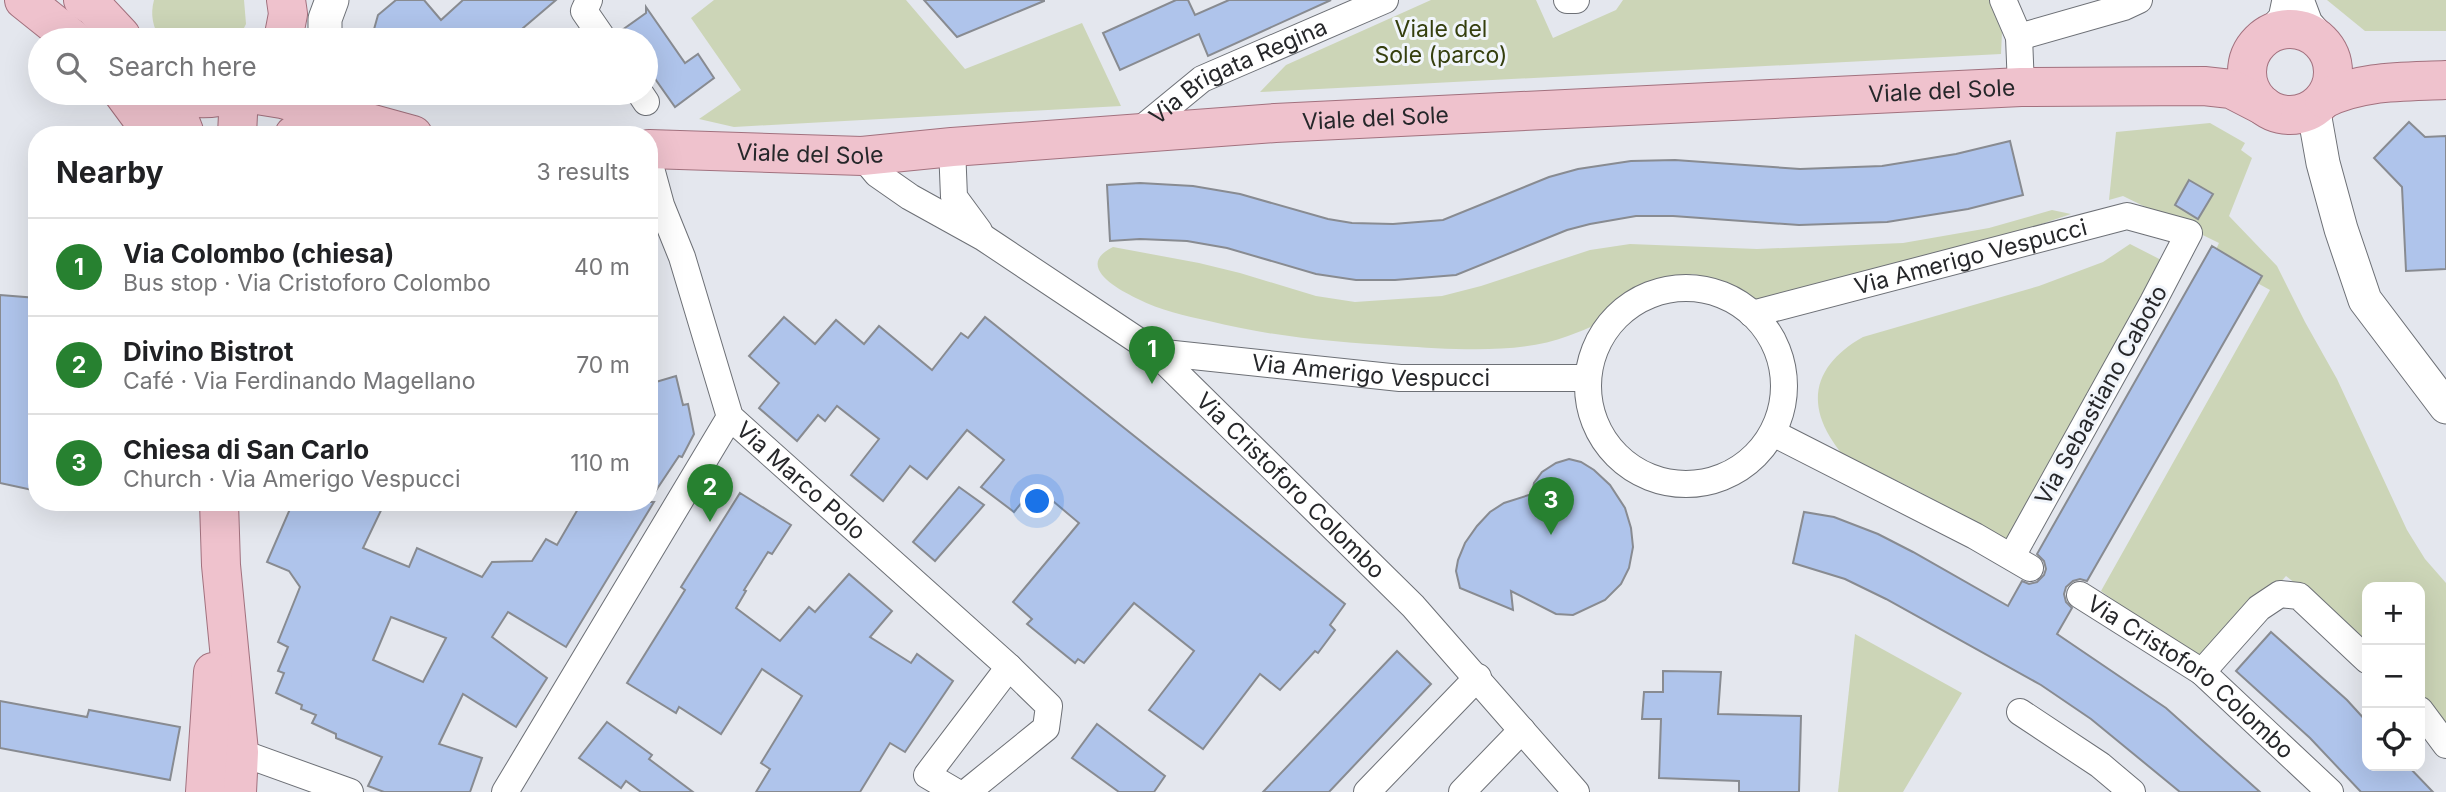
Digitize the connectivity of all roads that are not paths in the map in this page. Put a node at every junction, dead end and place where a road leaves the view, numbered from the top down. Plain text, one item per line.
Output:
1 (24, 0) edge
2 (83, 0) edge
3 (332, 0) edge
4 (589, 0) edge
5 (1385, 0) edge
6 (1567, 0) edge
7 (1576, 0) edge
8 (2003, 0) edge
9 (2139, 0) edge
10 (2297, 0) edge
11 (2273, 25) edge
12 (121, 26) edge
13 (59, 28) edge
14 (325, 28) edge
15 (596, 28) edge
16 (2019, 37) junction
17 (2323, 44) junction
18 (2446, 54) edge
19 (2446, 80) edge
20 (2021, 87) junction
21 (2102, 87) junction
22 (132, 105) edge
23 (169, 105) edge
24 (237, 105) edge
25 (304, 105) edge
26 (351, 106) edge
27 (2299, 106) junction
28 (147, 126) edge
29 (183, 126) edge
30 (237, 126) edge
31 (339, 126) edge
32 (380, 126) edge
33 (398, 126) edge
34 (1135, 134) junction
35 (952, 147) junction
36 (658, 149) edge
37 (862, 156) junction
38 (658, 194) edge
39 (2189, 233) joint
40 (984, 239) junction
41 (1752, 314) junction
42 (1156, 352) junction
43 (1588, 378) junction
44 (2446, 407) edge
45 (730, 417) junction
46 (1773, 433) junction
47 (219, 511) edge
48 (221, 565) junction
49 (2080, 595) dead end
50 (2362, 655) edge
51 (1009, 667) junction
52 (2202, 672) junction
53 (1478, 677) junction
54 (2020, 712) dead end
55 (2425, 717) edge
56 (1522, 730) junction
57 (2446, 745) edge
58 (239, 752) junction
59 (205, 792) edge
60 (237, 792) edge
61 (350, 792) edge
62 (505, 792) edge
63 (956, 792) edge
64 (967, 792) edge
65 (1367, 792) edge
66 (1462, 792) edge
67 (1576, 792) edge
68 (2132, 792) edge
69 (2330, 792) edge

1 - 13 main road
2 - 12 main road
3 - 14 street
4 - 15 street
5 - 34 street, Via Brigata Regina
6 - 7 street
8 - 16 street
9 - 16 street
10 - 17 street
11 - 17 main road
11 - 21 main road, Viale del Sole
11 - 27 main road
16 - 20 street
17 - 18 main road
17 - 27 main road
19 - 27 main road
20 - 21 main road, Viale del Sole
20 - 34 main road, Viale del Sole
21 - 27 main road, Viale del Sole
22 - 28 main road
23 - 29 main road
24 - 30 main road
25 - 32 main road
26 - 31 main road
26 - 33 main road
27 - 44 street
34 - 35 main road, Viale del Sole
35 - 37 main road, Viale del Sole
35 - 40 street
36 - 37 main road, Viale del Sole
37 - 40 street, Via Cristoforo Colombo
38 - 45 street, Via Marco Polo
39 - 41 street, Via Amerigo Vespucci
39 - 46 street, Via Sebastiano Caboto
40 - 42 street, Via Cristoforo Colombo
41 - 43 street
41 - 46 street
42 - 43 street, Via Amerigo Vespucci
42 - 53 street, Via Cristoforo Colombo
43 - 46 street
45 - 51 street, Via Marco Polo
45 - 62 street
47 - 48 main road
48 - 58 main road
48 - 59 main road
49 - 52 street, Via Cristoforo Colombo
50 - 52 street
51 - 63 street
51 - 64 street, Via Marco Polo
52 - 69 street, Via Cristoforo Colombo
53 - 56 street, Via Cristoforo Colombo
53 - 65 street
54 - 68 street
55 - 57 street
56 - 66 street
56 - 67 street, Via Cristoforo Colombo
58 - 60 main road
58 - 61 street

